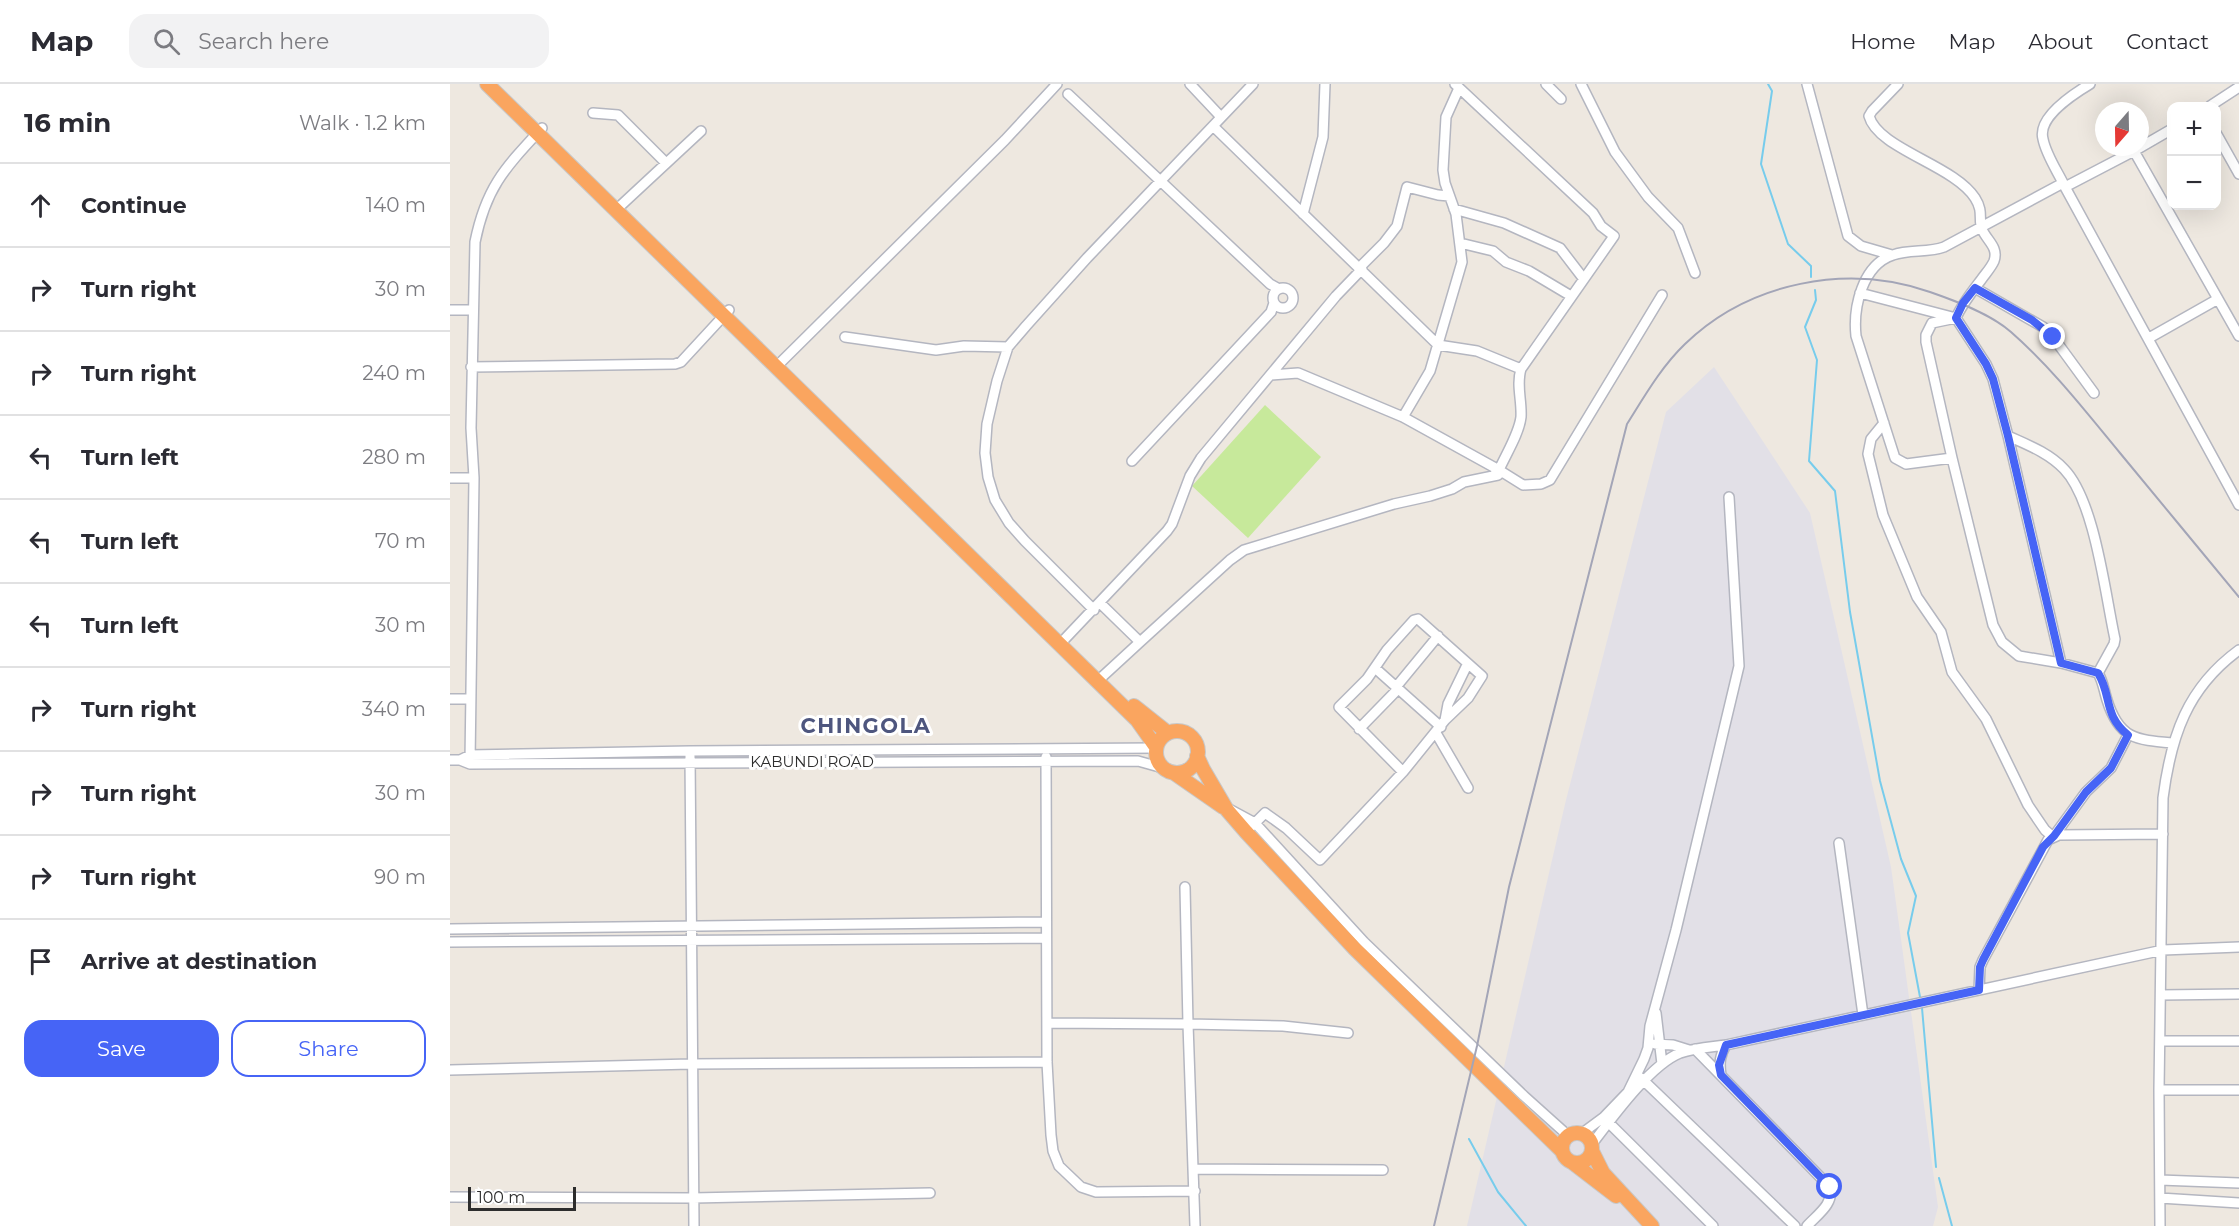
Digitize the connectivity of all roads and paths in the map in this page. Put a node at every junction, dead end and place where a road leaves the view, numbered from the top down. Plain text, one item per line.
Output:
1 (487, 84) edge
2 (498, 84) edge
3 (1057, 84) edge
4 (1190, 84) edge
5 (1253, 84) edge
6 (1325, 84) edge
7 (1546, 84) edge
8 (1581, 84) edge
9 (1808, 84) edge
10 (1898, 84) edge
11 (2090, 84) edge
12 (1457, 86) edge
13 (2239, 87) edge
14 (1068, 94) dead end
15 (1561, 99) dead end
16 (2216, 102) edge
17 (593, 113) dead end
18 (1221, 117) junction
19 (1213, 126) junction
20 (540, 130) junction
21 (701, 131) dead end
22 (2167, 132) edge
23 (2221, 140) edge
24 (2149, 142) edge
25 (2124, 156) edge
26 (2137, 156) edge
27 (666, 163) junction
28 (2239, 174) edge
29 (1160, 180) junction
30 (2064, 185) junction
31 (1449, 196) junction
32 (620, 206) junction
33 (1454, 209) junction
34 (1303, 214) junction
35 (1982, 228) junction
36 (1460, 243) junction
37 (1892, 255) junction
38 (1361, 268) junction
39 (1695, 273) dead end
40 (1584, 278) junction
41 (1975, 288) junction
42 (1860, 293) junction
43 (1662, 295) dead end
44 (1571, 296) junction
45 (2218, 299) junction
46 (450, 310) edge
47 (472, 310) junction
48 (727, 313) junction
49 (1956, 318) junction
50 (2239, 336) edge
51 (845, 337) dead end
52 (2149, 338) junction
53 (1437, 345) junction
54 (1008, 347) junction
55 (778, 364) junction
56 (471, 367) junction
57 (1521, 369) junction
58 (1271, 375) junction
59 (2094, 393) dead end
60 (1402, 417) junction
61 (1884, 423) junction
62 (2008, 436) junction
63 (1952, 458) junction
64 (1132, 461) dead end
65 (1499, 473) junction
66 (450, 478) edge
67 (474, 478) junction
68 (1729, 497) dead end
69 (2239, 505) edge
70 (1097, 606) junction
71 (1438, 636) junction
72 (1063, 642) junction
73 (1140, 642) junction
74 (2239, 650) edge
75 (2061, 663) junction
76 (1467, 665) junction
77 (1376, 668) junction
78 (2098, 673) junction
79 (1103, 676) junction
80 (1397, 688) junction
81 (450, 699) edge
82 (470, 699) junction
83 (1141, 726) junction
84 (1441, 727) junction
85 (1359, 729) junction
86 (1167, 733) junction
87 (2128, 735) junction
88 (2173, 743) junction
89 (1128, 747) junction
90 (1156, 747) junction
91 (1046, 749) junction
92 (805, 750) junction
93 (690, 751) junction
94 (1197, 756) junction
95 (470, 759) junction
96 (455, 760) edge
97 (1047, 761) junction
98 (690, 762) junction
99 (805, 762) junction
100 (1169, 771) junction
101 (1403, 772) junction
102 (1468, 788) dead end
103 (1226, 808) junction
104 (1237, 822) junction
105 (1255, 823) junction
106 (2163, 834) junction
107 (2054, 837) junction
108 (1839, 843) dead end
109 (1185, 886) dead end
110 (1046, 922) junction
111 (929, 924) junction
112 (806, 925) junction
113 (691, 926) junction
114 (560, 928) junction
115 (450, 929) edge
116 (1046, 938) junction
117 (930, 939) junction
118 (807, 940) junction
119 (561, 941) junction
120 (691, 941) junction
121 (450, 942) edge
122 (2239, 947) edge
123 (2163, 950) junction
124 (1979, 990) junction
125 (2239, 994) edge
126 (2161, 995) junction
127 (1655, 1011) junction
128 (1863, 1015) junction
129 (1047, 1023) junction
130 (1188, 1024) junction
131 (1348, 1033) dead end
132 (2160, 1041) junction
133 (2239, 1041) edge
134 (1665, 1044) junction
135 (1726, 1045) junction
136 (1648, 1048) junction
137 (1693, 1050) junction
138 (1047, 1062) junction
139 (691, 1064) junction
140 (1662, 1064) junction
141 (450, 1070) edge
142 (1721, 1075) junction
143 (1641, 1078) junction
144 (2160, 1090) junction
145 (2239, 1090) edge
146 (1521, 1112) junction
147 (1606, 1120) junction
148 (1573, 1133) junction
149 (1592, 1148) junction
150 (1562, 1151) junction
151 (1573, 1163) junction
152 (1194, 1169) junction
153 (1383, 1170) dead end
154 (2160, 1180) junction
155 (2239, 1182) edge
156 (1195, 1191) junction
157 (930, 1193) dead end
158 (450, 1197) edge
159 (693, 1198) junction
160 (2160, 1198) junction
161 (2239, 1203) edge
162 (1640, 1213) junction
163 (694, 1226) edge
164 (1195, 1226) edge
165 (1652, 1226) edge
166 (1713, 1226) edge
167 (1796, 1226) edge
168 (1807, 1226) edge
169 (2160, 1226) edge

1 - 20 highway
2 - 20 highway
3 - 55 street
4 - 18 street
5 - 18 street
6 - 34 street
7 - 15 street
8 - 39 street
9 - 37 street
10 - 35 street
11 - 30 street
12 - 31 street
12 - 40 street
13 - 16 street
14 - 29 street
17 - 27 street
18 - 19 street
19 - 29 street
19 - 34 street
20 - 32 highway
20 - 47 street
21 - 27 street
22 - 24 street
23 - 28 street
25 - 30 street
26 - 45 street
27 - 32 street
29 - 54 street
29 - 64 street
30 - 35 street
30 - 52 street
31 - 33 street
31 - 38 street
32 - 48 highway
33 - 36 street
33 - 40 street
34 - 38 street
35 - 37 street
35 - 41 street
36 - 44 street
36 - 53 street
37 - 42 street
38 - 53 street
38 - 58 street
40 - 44 street
41 - 49 street
41 - 59 street
42 - 49 street
42 - 61 street
43 - 65 street
44 - 57 street
45 - 50 street
45 - 52 street
46 - 47 street
47 - 56 street
48 - 55 highway
48 - 56 street
49 - 62 street
49 - 63 street
51 - 54 street
52 - 69 street
53 - 57 street
53 - 60 street
54 - 70 street
55 - 72 highway
56 - 67 street
57 - 65 street
58 - 60 street
58 - 70 street
60 - 65 street
61 - 63 street
61 - 107 street
62 - 75 street
62 - 78 street
63 - 75 street
65 - 73 street
66 - 67 street
67 - 82 street
68 - 127 street
70 - 72 street
70 - 73 street
71 - 76 street
71 - 77 street
71 - 80 street
72 - 79 highway
72 - 83 highway
73 - 79 street
74 - 88 street
75 - 78 street
76 - 84 street
76 - 84 street
77 - 80 street
77 - 85 street
78 - 87 street
79 - 86 highway
80 - 84 street
80 - 85 street
81 - 82 street
82 - 95 street
83 - 89 street
83 - 90 highway
84 - 101 street
84 - 102 street
85 - 101 street
86 - 90 highway
86 - 94 highway
87 - 88 street
87 - 107 street
88 - 106 street
89 - 90 street, KABUNDI ROAD
89 - 91 street, KABUNDI ROAD
90 - 100 highway
91 - 92 street, KABUNDI ROAD
91 - 97 street
92 - 93 street, KABUNDI ROAD
92 - 99 street
93 - 95 street, KABUNDI ROAD
93 - 98 street
94 - 100 highway
94 - 103 highway
95 - 96 street, KABUNDI ROAD
95 - 98 street, KABUNDI ROAD
97 - 99 street, KABUNDI ROAD
97 - 100 street, KABUNDI ROAD
97 - 110 street
98 - 99 street, KABUNDI ROAD
98 - 113 street
100 - 103 highway
101 - 105 street
103 - 104 highway
103 - 105 street
104 - 105 street
104 - 146 highway
105 - 148 street
106 - 107 street
106 - 123 street
107 - 124 street
108 - 128 street
109 - 130 street
110 - 111 street
110 - 116 street
111 - 112 street
111 - 117 street
112 - 113 street
112 - 118 street
113 - 114 street
113 - 120 street
114 - 115 street
114 - 119 street
116 - 117 street
116 - 129 street
117 - 118 street
118 - 120 street
119 - 120 street
119 - 121 street
120 - 139 street
122 - 123 street
123 - 124 street
123 - 126 street
124 - 128 street
125 - 126 street
126 - 132 street
127 - 134 street
127 - 136 street
128 - 135 street
129 - 130 street
129 - 138 street
130 - 131 street
130 - 152 street
132 - 133 street
132 - 144 street
134 - 136 street
134 - 137 street
134 - 140 street
135 - 137 street
135 - 142 street
136 - 143 street
137 - 140 street
137 - 142 street
138 - 139 street
138 - 156 street
139 - 141 street
139 - 159 street
140 - 143 street
142 - 168 street
143 - 147 street
143 - 167 street
144 - 145 street
144 - 154 street
146 - 148 highway
146 - 150 highway
147 - 148 street
147 - 149 street
147 - 166 street
148 - 149 highway
148 - 150 highway
149 - 151 highway
149 - 162 highway
150 - 151 highway
151 - 162 highway
152 - 153 street
152 - 156 street
154 - 155 street
154 - 160 street
156 - 164 street
157 - 159 street
158 - 159 street
159 - 163 street
160 - 161 street
160 - 169 street
162 - 165 highway

